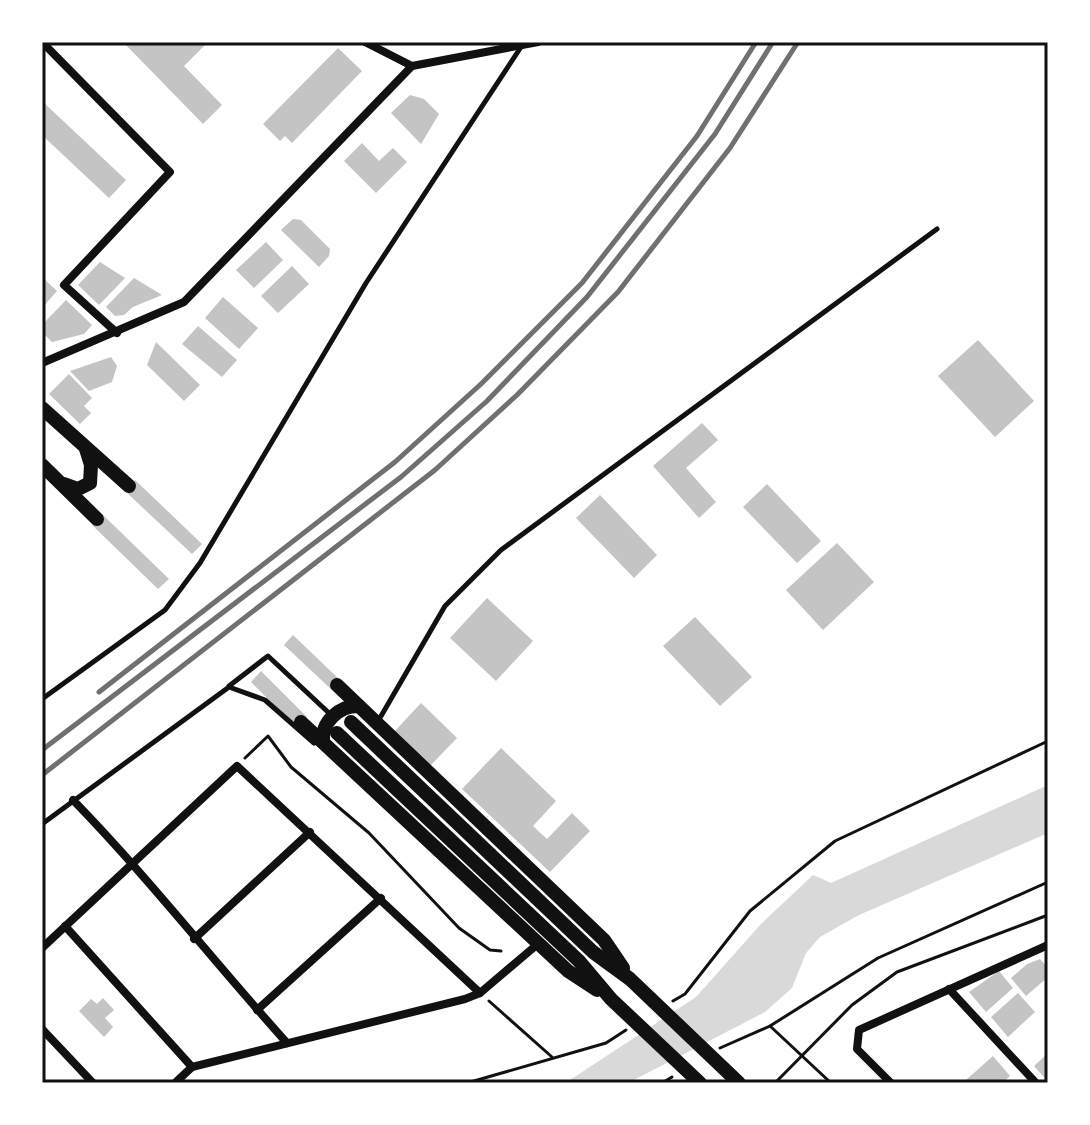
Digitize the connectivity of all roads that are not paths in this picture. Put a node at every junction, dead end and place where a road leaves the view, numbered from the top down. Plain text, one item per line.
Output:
1 (42, 42) edge
2 (365, 42) edge
3 (538, 42) edge
4 (521, 46) junction
5 (412, 66) junction
6 (937, 229) dead end
7 (117, 333) junction
8 (42, 363) edge
9 (42, 408) edge
10 (86, 449) junction
11 (42, 465) edge
12 (59, 482) junction
13 (129, 486) dead end
14 (97, 519) dead end
15 (337, 685) dead end
16 (229, 687) junction
17 (42, 699) edge
18 (358, 706) junction
19 (333, 716) junction
20 (301, 722) dead end
21 (351, 722) dead end
22 (376, 724) junction
23 (337, 733) dead end
24 (323, 742) junction
25 (342, 760) junction
26 (73, 800) junction
27 (42, 824) edge
28 (310, 832) junction
29 (135, 864) junction
30 (381, 898) junction
31 (65, 926) junction
32 (194, 939) junction
33 (539, 943) junction
34 (1048, 945) edge
35 (42, 948) edge
36 (630, 979) junction
37 (949, 989) junction
38 (480, 993) junction
39 (611, 999) junction
40 (257, 1010) junction
41 (42, 1029) edge
42 (287, 1043) junction
43 (192, 1067) junction
44 (93, 1083) edge
45 (175, 1083) edge
46 (700, 1083) edge
47 (739, 1083) edge
48 (891, 1083) edge
49 (1036, 1083) edge

1 - 7 street
2 - 5 street
3 - 4 street
4 - 5 street
4 - 17 lane
5 - 7 street
6 - 22 lane
7 - 8 street
9 - 10 main road
10 - 12 main road
10 - 13 main road
11 - 12 main road
12 - 14 main road
15 - 18 main road
16 - 19 lane
16 - 25 lane
16 - 26 lane
18 - 19 main road
18 - 22 main road
19 - 24 main road
20 - 24 main road
21 - 36 main road
22 - 36 main road
23 - 39 main road
24 - 25 main road
25 - 33 main road
26 - 27 lane
26 - 29 street
28 - 29 street
28 - 30 street
28 - 32 street
29 - 31 street
29 - 32 street
30 - 38 street
30 - 40 street
31 - 35 street
31 - 43 street
32 - 40 street
33 - 38 street
33 - 39 main road
34 - 37 street
36 - 47 main road
37 - 48 street
37 - 49 street
38 - 42 street
39 - 46 main road
40 - 42 street
41 - 44 street
42 - 43 street
43 - 45 street

